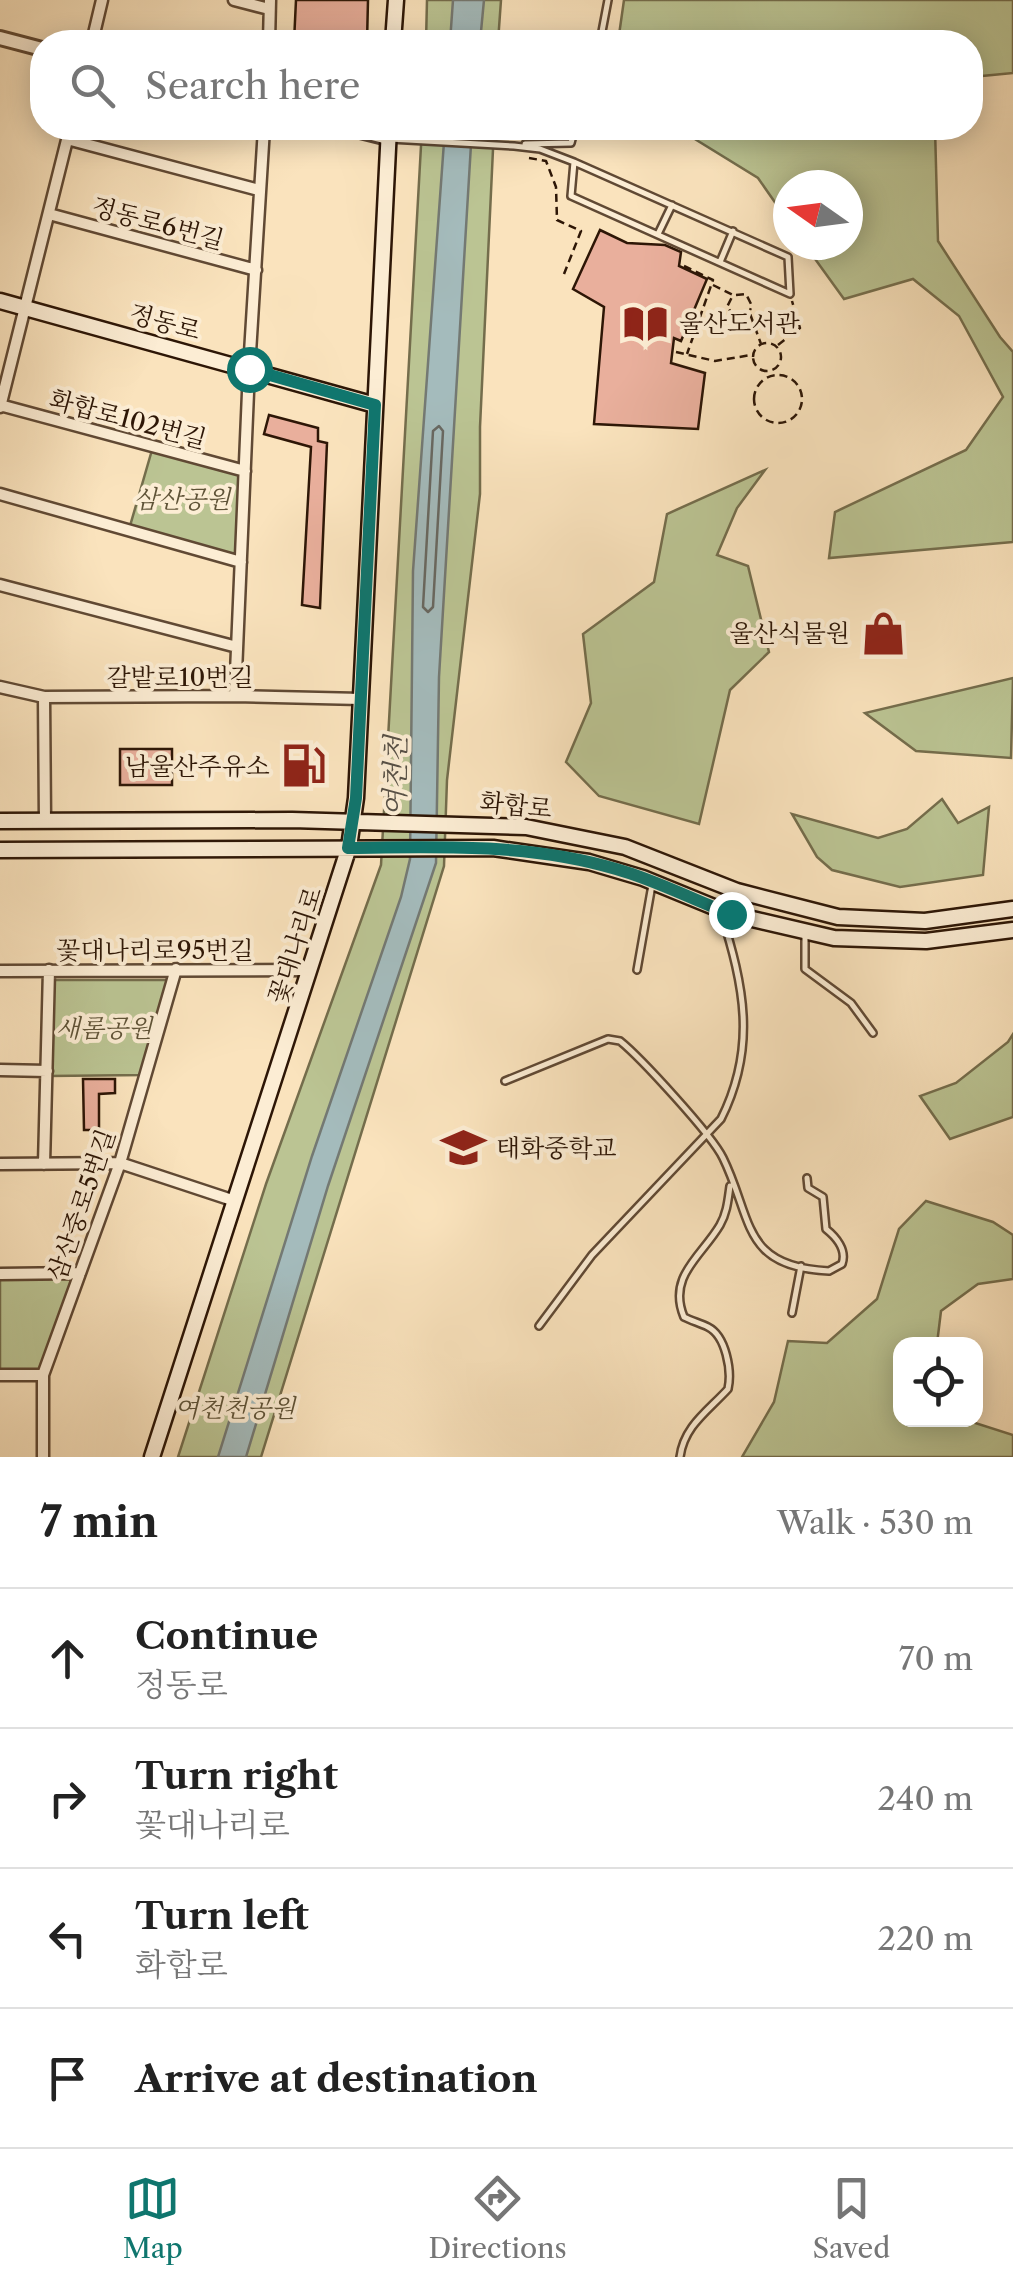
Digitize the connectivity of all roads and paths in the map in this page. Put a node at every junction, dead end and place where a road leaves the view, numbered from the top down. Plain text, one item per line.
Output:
1 (102, 0) edge
2 (234, 0) edge
3 (396, 0) edge
4 (608, 0) edge
5 (270, 4) edge
6 (95, 30) edge
7 (269, 30) edge
8 (395, 30) edge
9 (602, 30) edge
10 (0, 38) edge
11 (30, 45) edge
12 (67, 140) edge
13 (92, 140) edge
14 (263, 140) edge
15 (389, 140) edge
16 (411, 140) edge
17 (572, 140) edge
18 (511, 146) junction
19 (523, 147) junction
20 (574, 162) junction
21 (260, 190) junction
22 (672, 204) junction
23 (48, 214) junction
24 (733, 231) junction
25 (658, 234) junction
26 (720, 262) junction
27 (684, 266) dead end
28 (256, 270) junction
29 (564, 274) dead end
30 (712, 284) junction
31 (790, 294) junction
32 (733, 295) junction
33 (0, 302) edge
34 (25, 308) junction
35 (750, 311) junction
36 (761, 344) junction
37 (776, 346) junction
38 (676, 352) dead end
39 (686, 354) junction
40 (752, 354) junction
41 (249, 369) junction
42 (769, 373) junction
43 (375, 405) junction
44 (0, 406) edge
45 (245, 471) junction
46 (0, 494) edge
47 (242, 562) junction
48 (0, 585) edge
49 (237, 647) junction
50 (0, 687) edge
51 (235, 696) junction
52 (44, 697) junction
53 (360, 700) junction
54 (0, 821) edge
55 (46, 821) junction
56 (353, 821) junction
57 (348, 848) junction
58 (0, 850) edge
59 (653, 882) junction
60 (1013, 909) edge
61 (720, 910) junction
62 (1013, 930) edge
63 (805, 933) junction
64 (176, 969) junction
65 (49, 970) junction
66 (310, 970) junction
67 (637, 970) dead end
68 (0, 971) edge
69 (872, 1033) dead end
70 (0, 1070) edge
71 (47, 1071) junction
72 (504, 1081) dead end
73 (707, 1135) junction
74 (120, 1163) junction
75 (0, 1164) edge
76 (44, 1164) junction
77 (807, 1178) dead end
78 (731, 1183) junction
79 (235, 1202) junction
80 (801, 1266) junction
81 (80, 1273) junction
82 (0, 1274) edge
83 (792, 1313) dead end
84 (539, 1326) dead end
85 (0, 1375) edge
86 (43, 1375) junction
87 (44, 1457) edge
88 (152, 1457) edge
89 (680, 1457) edge

1 - 6 street
2 - 5 street
3 - 8 main road
4 - 9 lane
5 - 7 street
10 - 11 street
12 - 23 street
13 - 21 street
14 - 21 street, 정동로6번길
15 - 43 main road, 꽃대나리로
16 - 18 lane
17 - 18 lane
18 - 19 lane
19 - 20 lane
19 - 29 path
20 - 22 lane
20 - 25 lane
21 - 28 street, 정동로6번길
22 - 24 lane
22 - 25 lane
23 - 28 street, 정동로6번길
23 - 34 street
24 - 26 lane
24 - 31 lane
25 - 26 lane
26 - 31 lane
27 - 30 path
28 - 41 street, 정동로6번길
30 - 32 path
30 - 39 path
31 - 37 path
32 - 35 path
32 - 35 path
33 - 34 main road, 정동로
34 - 41 main road, 정동로
34 - 44 street
35 - 36 path
36 - 37 path
36 - 40 path
37 - 42 path
38 - 39 path
39 - 40 path
40 - 42 path
41 - 43 main road, 정동로
41 - 45 street, 화합로102번길
42 - 42 path
43 - 53 main road, 꽃대나리로
44 - 45 street, 화합로102번길
45 - 47 street, 화합로102번길
46 - 47 street
47 - 49 street, 화합로102번길
48 - 49 street
49 - 51 street, 화합로102번길
50 - 52 street, 갈밭로10번길
51 - 52 street, 갈밭로10번길
51 - 53 street, 갈밭로10번길
52 - 55 street
53 - 56 main road, 꽃대나리로
54 - 55 main road, 화합로
55 - 56 main road, 화합로
56 - 57 main road, 꽃대나리로
56 - 60 main road, 화합로
57 - 58 main road, 화합로
57 - 59 main road, 화합로
57 - 66 main road, 꽃대나리로
59 - 61 main road, 화합로
59 - 67 lane
61 - 63 main road, 화합로
61 - 73 lane
62 - 63 main road, 화합로
63 - 69 lane
64 - 65 street, 꽃대나리로95번길
64 - 66 street, 꽃대나리로95번길
64 - 74 street, 삼산중로5번길
65 - 68 street, 꽃대나리로95번길
65 - 71 street
66 - 79 main road, 꽃대나리로
70 - 71 street
71 - 76 street
72 - 73 lane
73 - 78 lane
73 - 84 lane
74 - 76 street
74 - 79 street
74 - 81 street, 삼산중로5번길
75 - 76 street
77 - 80 lane
78 - 80 lane
78 - 89 lane
79 - 88 main road, 꽃대나리로
80 - 83 lane
81 - 82 street
81 - 86 street, 삼산중로5번길
85 - 86 street
86 - 87 street, 삼산중로5번길

